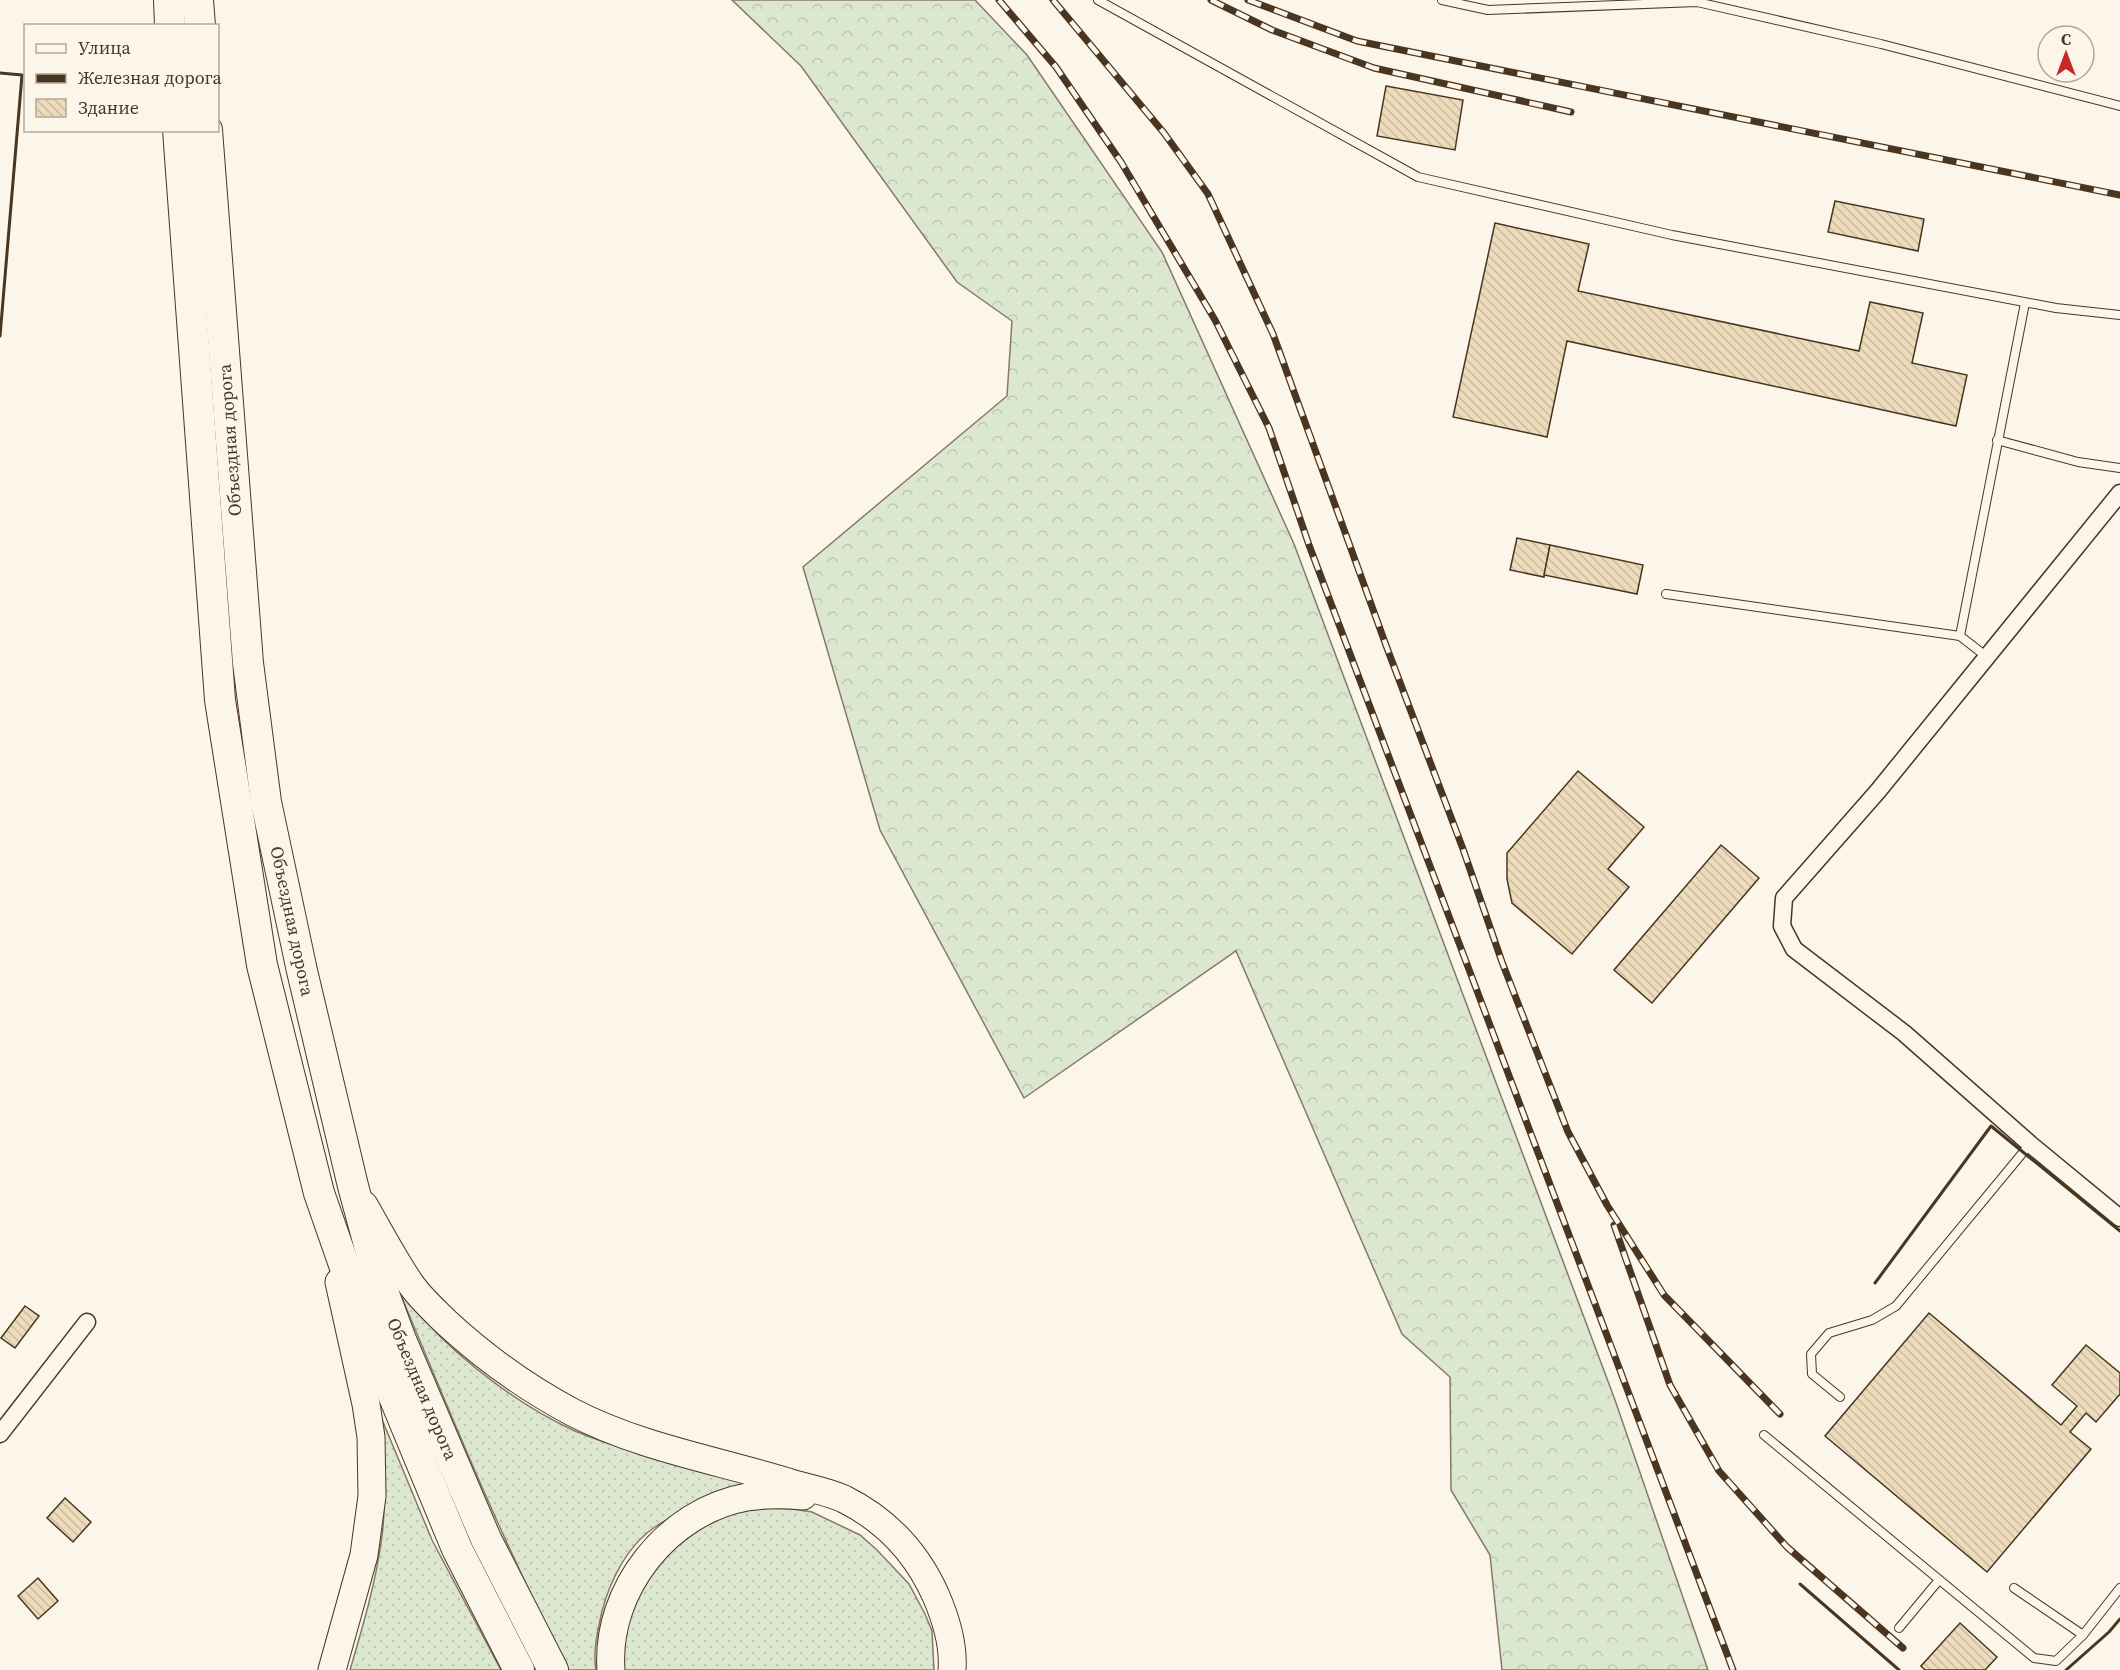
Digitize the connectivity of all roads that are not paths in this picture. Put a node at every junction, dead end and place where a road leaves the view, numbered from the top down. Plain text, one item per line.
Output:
1 (169, 0) edge
2 (198, 0) edge
3 (1098, 0) edge
4 (1442, 0) edge
5 (170, 24) edge
6 (200, 24) edge
7 (2120, 106) edge
8 (178, 132) edge
9 (207, 132) edge
10 (2025, 303) junction
11 (2120, 315) edge
12 (1997, 440) junction
13 (2120, 468) edge
14 (2120, 493) edge
15 (1666, 594) dead end
16 (1960, 636) junction
17 (1987, 657) junction
18 (2030, 1144) junction
19 (353, 1186) junction
20 (319, 1193) junction
21 (2120, 1218) edge
22 (87, 1322) dead end
23 (1840, 1396) dead end
24 (0, 1434) edge
25 (1764, 1435) dead end
26 (843, 1499) junction
27 (1939, 1580) junction
28 (2014, 1588) dead end
29 (2120, 1588) edge
30 (1899, 1628) dead end
31 (2083, 1635) junction
32 (332, 1670) edge
33 (519, 1670) edge
34 (553, 1670) edge
35 (611, 1670) edge
36 (952, 1670) edge

1 - 5 highway
2 - 6 highway
3 - 10 lane
4 - 7 lane
8 - 20 highway, Объездная дорога
9 - 19 highway, Объездная дорога
10 - 11 lane
10 - 12 lane
12 - 13 lane
12 - 16 lane
14 - 17 street
15 - 16 lane
16 - 17 lane
17 - 18 street
18 - 21 street
18 - 23 lane
19 - 26 main road
19 - 34 highway, Объездная дорога
20 - 32 main road
20 - 33 highway, Объездная дорога
22 - 24 street
25 - 27 lane
26 - 35 main road
26 - 36 main road
27 - 30 lane
27 - 31 lane
28 - 31 lane
29 - 31 lane

